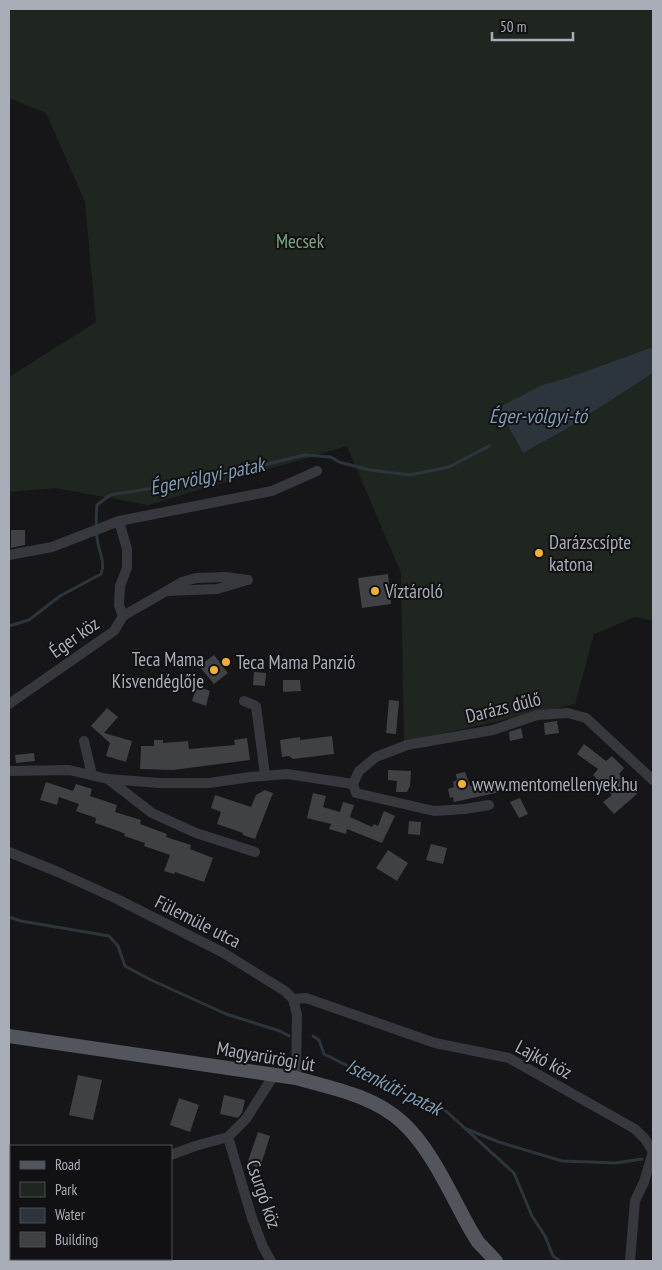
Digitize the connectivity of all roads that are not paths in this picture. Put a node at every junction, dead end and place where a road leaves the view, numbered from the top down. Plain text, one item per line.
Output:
1 (317, 471) dead end
2 (118, 520) junction
3 (9, 555) edge
4 (165, 591) junction
5 (122, 616) junction
6 (244, 701) dead end
7 (9, 704) edge
8 (84, 741) dead end
9 (9, 771) edge
10 (92, 775) junction
11 (264, 775) junction
12 (108, 779) junction
13 (653, 780) edge
14 (353, 784) junction
15 (489, 805) dead end
16 (9, 852) edge
17 (255, 852) dead end
18 (293, 999) junction
19 (9, 1036) edge
20 (274, 1075) junction
21 (296, 1078) junction
22 (228, 1137) junction
23 (172, 1155) edge
24 (649, 1181) edge
25 (271, 1261) edge
26 (496, 1261) edge
27 (630, 1261) edge

1 - 2 street
2 - 3 street
2 - 5 street, Éger köz
4 - 4 street
4 - 5 street
5 - 7 street, Éger köz
6 - 11 street
8 - 10 street
9 - 10 street
10 - 12 street
11 - 12 street
11 - 14 street
12 - 17 street
13 - 14 street, Darázs dűlő
14 - 15 street
16 - 18 street, Fülemüle utca
18 - 21 street
18 - 24 street, Lajkó köz
19 - 20 main road, Magyarürögi út
20 - 21 main road, Magyarürögi út
20 - 22 street
21 - 26 main road, Magyarürögi út
22 - 23 street
22 - 25 street, Csurgó köz
24 - 27 street, Lajkó köz

